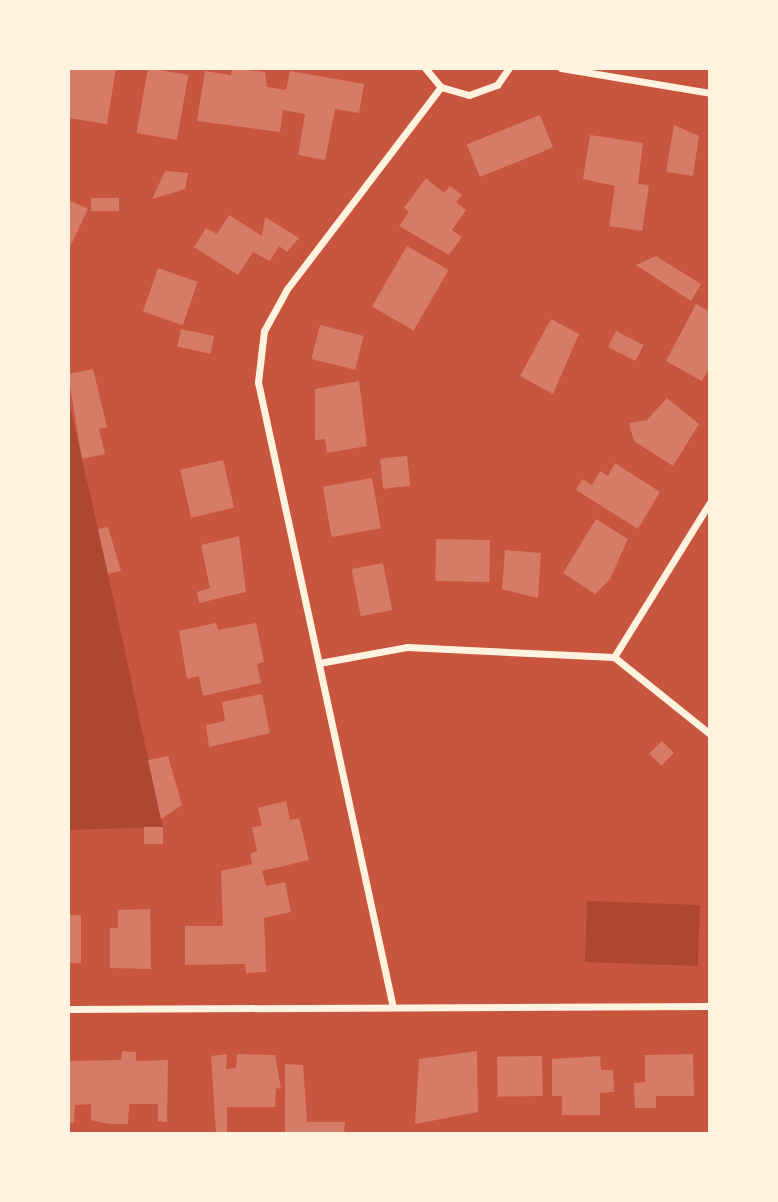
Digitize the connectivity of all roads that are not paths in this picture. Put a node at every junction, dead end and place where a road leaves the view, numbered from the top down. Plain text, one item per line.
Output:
1 (425, 68) edge
2 (509, 68) edge
3 (561, 68) edge
4 (441, 87) junction
5 (710, 93) edge
6 (710, 502) edge
7 (614, 657) junction
8 (319, 663) junction
9 (710, 734) edge
10 (392, 1003) junction
11 (710, 1006) edge
12 (68, 1009) edge

1 - 4 street
2 - 4 street
3 - 5 street
4 - 8 street
6 - 7 street
7 - 8 street
7 - 9 street
8 - 10 street
10 - 11 street
10 - 12 street

